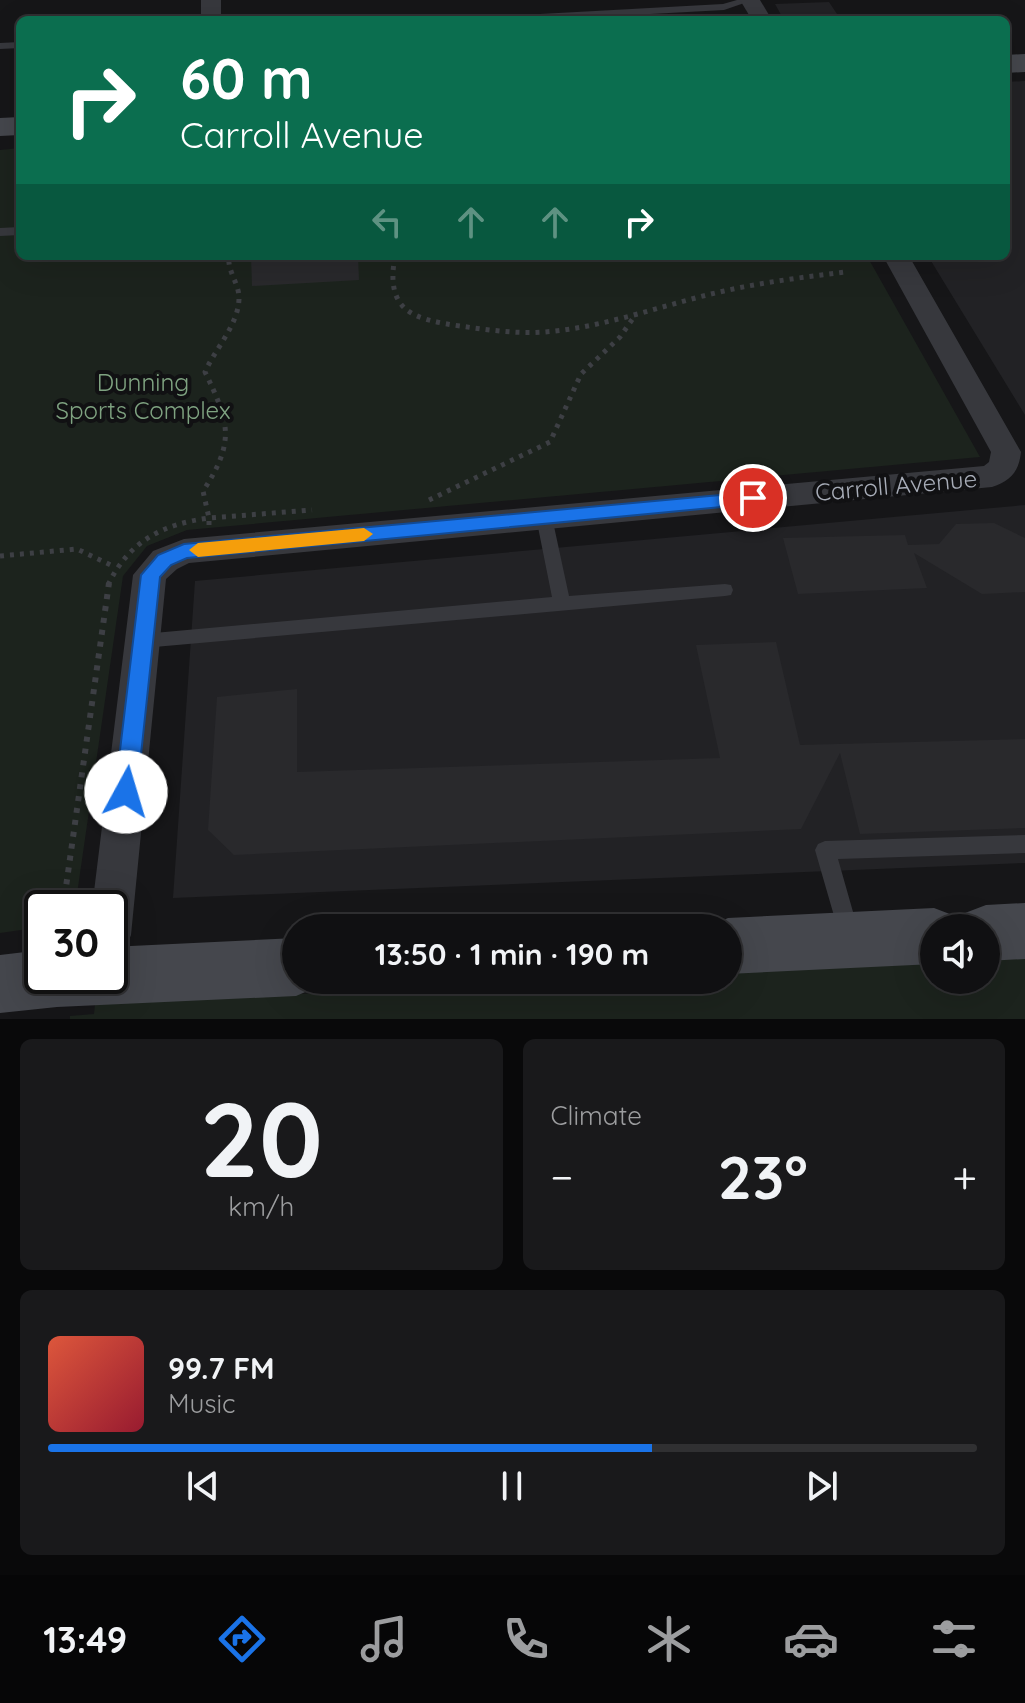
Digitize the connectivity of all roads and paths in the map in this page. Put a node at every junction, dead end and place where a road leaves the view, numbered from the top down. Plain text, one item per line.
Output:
1 (749, 0) edge
2 (559, 16) edge
3 (228, 260) edge
4 (394, 260) edge
5 (898, 260) edge
6 (845, 272) dead end
7 (636, 313) junction
8 (429, 500) dead end
9 (544, 517) junction
10 (209, 518) dead end
11 (0, 556) edge
12 (115, 567) dead end
13 (725, 590) dead end
14 (562, 603) junction
15 (143, 641) junction
16 (1025, 844) edge
17 (115, 890) edge
18 (1025, 931) edge
19 (1000, 932) edge
20 (920, 937) edge
21 (850, 940) junction
22 (742, 945) edge
23 (282, 968) edge
24 (128, 975) edge
25 (24, 982) edge
26 (0, 984) edge

1 - 2 lane
3 - 10 path
4 - 7 path
5 - 9 street, Carroll Avenue
6 - 7 path
7 - 8 path
9 - 14 lane
9 - 15 street, Carroll Avenue
11 - 12 path
13 - 14 lane
14 - 15 lane
15 - 17 street
16 - 21 lane
18 - 19 street
20 - 21 street
21 - 22 street
23 - 24 street
25 - 26 street

